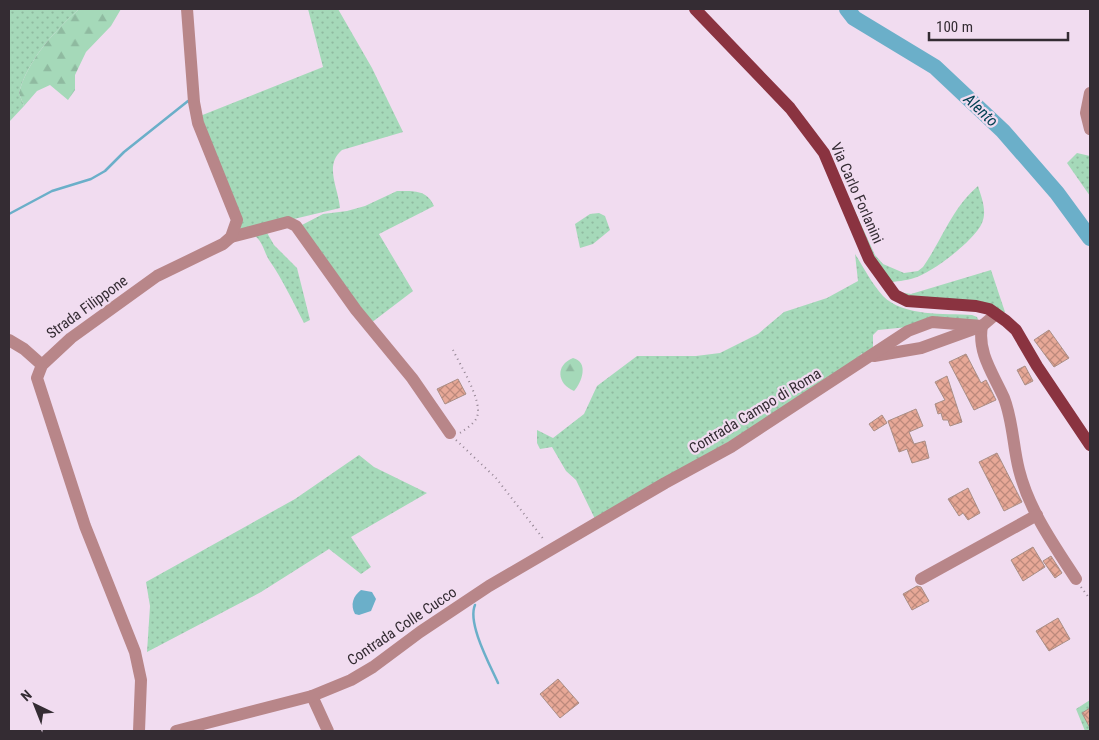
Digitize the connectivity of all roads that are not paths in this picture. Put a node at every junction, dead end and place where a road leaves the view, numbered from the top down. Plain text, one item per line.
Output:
1 (187, 9) edge
2 (694, 9) edge
3 (1090, 93) edge
4 (1090, 129) edge
5 (231, 237) junction
6 (996, 314) junction
7 (982, 326) junction
8 (9, 340) edge
9 (869, 357) junction
10 (42, 365) junction
11 (450, 433) dead end
12 (1090, 445) edge
13 (1038, 515) junction
14 (551, 550) joint
15 (921, 579) dead end
16 (1076, 579) road end
17 (312, 696) junction
18 (139, 731) edge
19 (176, 731) edge
20 (328, 731) edge

1 - 5 street
2 - 6 main road, Via Carlo Forlanini
3 - 4 street
5 - 10 street, Strada Filippone
5 - 11 street, Strada Filippone
6 - 7 street
6 - 12 main road
7 - 9 street
7 - 9 street, Contrada Campo di Roma
7 - 13 street
8 - 10 street
9 - 14 street, Contrada Campo di Roma
10 - 18 street
13 - 15 street
13 - 16 street
14 - 17 street, Contrada Colle Cucco
17 - 19 street, Contrada Colle Cucco
17 - 20 street

